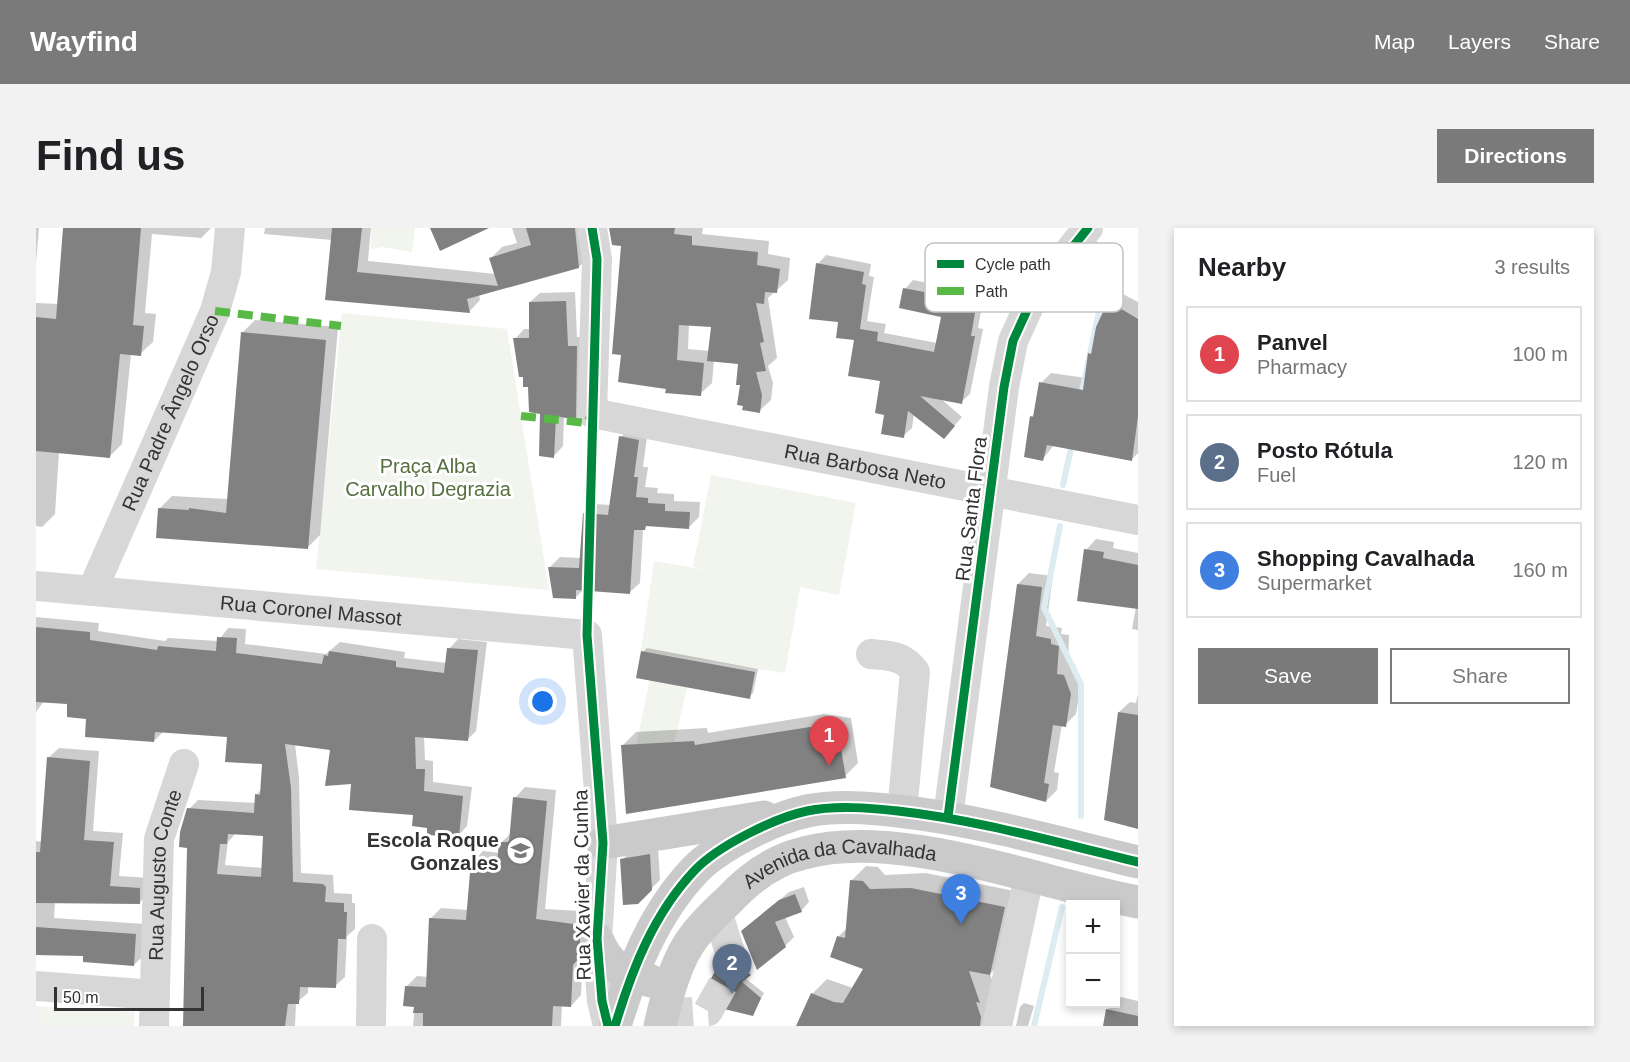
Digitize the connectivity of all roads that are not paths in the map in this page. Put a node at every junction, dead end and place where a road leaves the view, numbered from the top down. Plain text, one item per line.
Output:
1 (230, 228) edge
2 (592, 228) edge
3 (1026, 312) edge
4 (992, 492) junction
5 (1138, 520) edge
6 (36, 586) edge
7 (92, 591) junction
8 (587, 635) joint
9 (871, 654) dead end
10 (184, 764) dead end
11 (807, 811) junction
12 (902, 812) junction
13 (948, 817) junction
14 (603, 843) junction
15 (832, 847) junction
16 (1138, 862) edge
17 (1029, 877) junction
18 (1138, 902) edge
19 (717, 911) junction
20 (372, 939) dead end
21 (597, 939) junction
22 (734, 965) dead end
23 (631, 975) junction
24 (36, 986) edge
25 (670, 987) junction
26 (155, 995) junction
27 (154, 1026) edge
28 (371, 1026) edge
29 (608, 1026) edge
30 (615, 1026) edge
31 (660, 1026) edge
32 (997, 1026) edge

1 - 7 street, Rua Padre Ângelo Orso
2 - 4 street, Rua Barbosa Neto
3 - 4 street, Rua Santa Flora
4 - 5 street, Rua Barbosa Neto
4 - 13 street, Rua Santa Flora
6 - 7 street, Rua Coronel Massot
7 - 8 street, Rua Coronel Massot
8 - 14 street, Rua Xavier da Cunha
9 - 12 street
10 - 26 street, Rua Augusto Conte
11 - 12 main road
11 - 14 main road
11 - 23 main road
12 - 13 main road
13 - 15 main road
13 - 16 main road
14 - 21 street, Rua Xavier da Cunha
15 - 17 main road, Avenida da Cavalhada
15 - 19 main road, Avenida da Cavalhada
17 - 18 main road, Avenida da Cavalhada
17 - 32 street
19 - 22 street
19 - 25 main road, Avenida da Cavalhada
20 - 28 street
21 - 23 main road
21 - 29 street, Rua Xavier da Cunha
23 - 25 main road
23 - 30 main road
24 - 26 street
25 - 31 main road, Avenida da Cavalhada
26 - 27 street, Rua Augusto Conte

